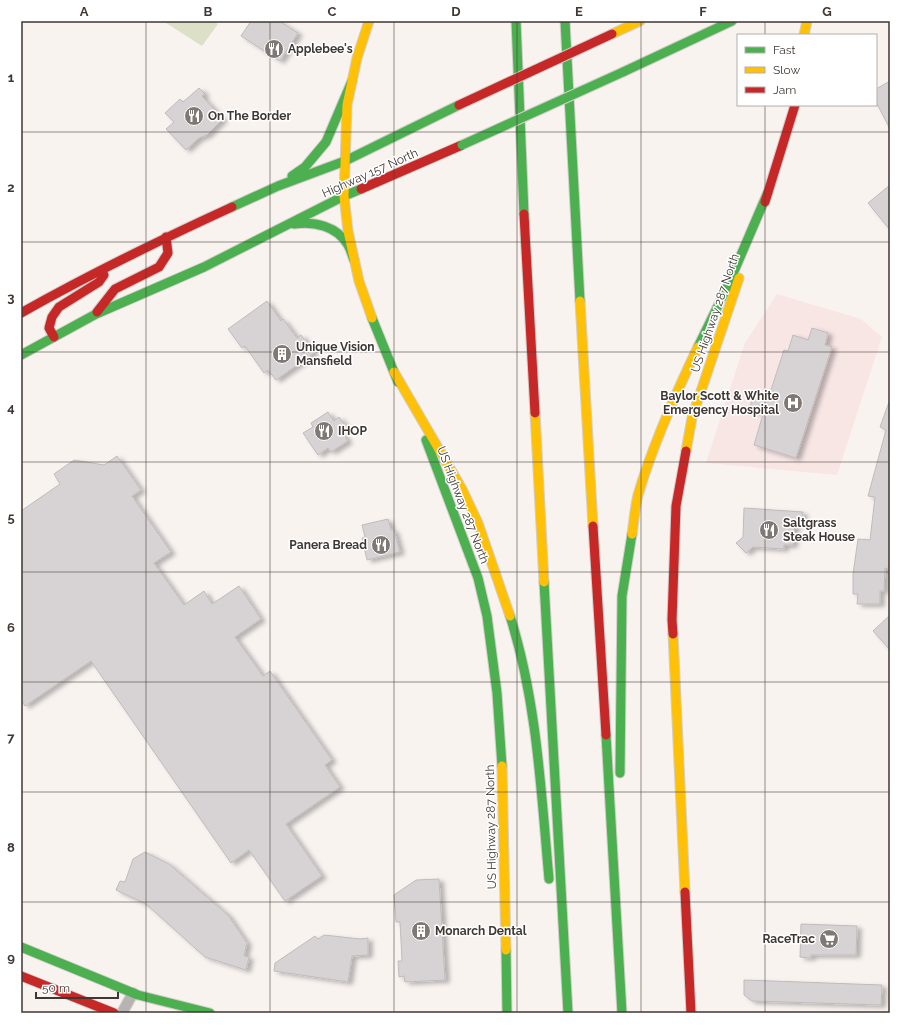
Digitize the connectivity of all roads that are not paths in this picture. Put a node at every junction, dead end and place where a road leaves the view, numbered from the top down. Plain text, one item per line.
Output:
1 (369, 21) edge
2 (516, 21) edge
3 (566, 21) edge
4 (640, 21) edge
5 (732, 21) edge
6 (804, 21) edge
7 (807, 21) edge
8 (804, 34) edge
9 (804, 34) edge
10 (352, 81) junction
11 (795, 106) edge
12 (345, 161) junction
13 (278, 186) junction
14 (768, 192) junction
15 (344, 196) junction
16 (286, 225) junction
17 (166, 237) junction
18 (354, 260) junction
19 (112, 266) junction
20 (21, 314) edge
21 (96, 314) junction
22 (54, 337) junction
23 (21, 355) edge
24 (394, 372) junction
25 (619, 786) dead end
26 (619, 802) dead end
27 (614, 880) junction
28 (549, 886) dead end
29 (553, 933) dead end
30 (21, 947) edge
31 (566, 967) junction
32 (21, 976) edge
33 (133, 993) junction
34 (507, 999) junction
35 (114, 1013) edge
36 (122, 1013) edge
37 (210, 1013) edge
38 (498, 1013) edge
39 (507, 1013) edge
40 (568, 1013) edge
41 (622, 1013) edge
42 (691, 1013) edge

1 - 10 main road, US Highway 287 North
2 - 31 main road
3 - 27 main road
4 - 12 main road, Highway 157 North, bridge
5 - 15 main road, Highway 157 North, bridge
6 - 8 main road
7 - 9 main road
10 - 12 main road, US Highway 287 North
10 - 13 main road
11 - 14 main road, US Highway 287 North
12 - 13 main road, Highway 157 North
12 - 15 main road, US Highway 287 North
13 - 17 main road, Highway 157 North
14 - 25 main road
14 - 42 main road, US Highway 287 North
15 - 16 main road, Highway 157 North
15 - 18 main road, US Highway 287 North
16 - 18 main road
16 - 21 main road, Highway 157 North
17 - 19 main road, Highway 157 North
17 - 21 main road
18 - 24 main road, US Highway 287 North
19 - 20 main road, Highway 157 North
19 - 22 main road
21 - 22 main road, Highway 157 North
22 - 23 main road, Highway 157 North
24 - 28 main road
24 - 34 main road, US Highway 287 North
26 - 27 main road
27 - 41 main road
29 - 31 main road
30 - 33 main road
31 - 40 main road
32 - 35 main road
33 - 36 street
33 - 37 main road
34 - 38 main road
34 - 39 main road, US Highway 287 North

